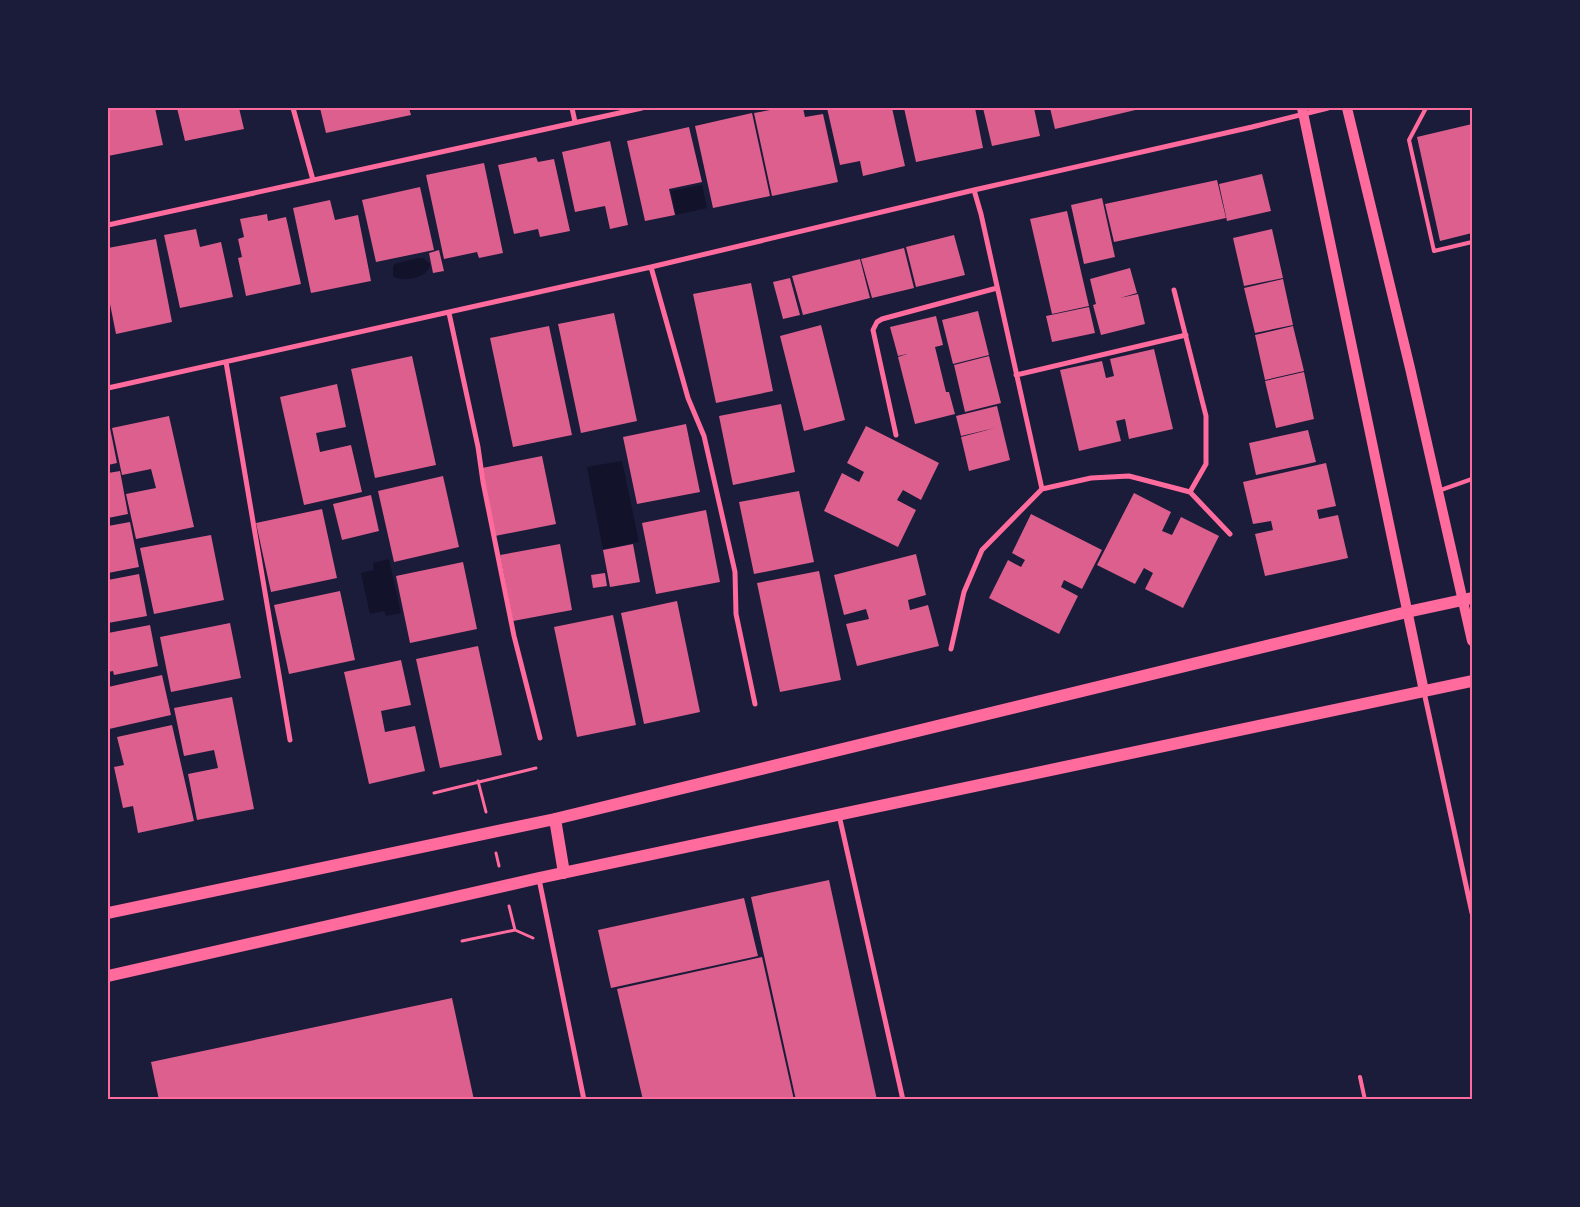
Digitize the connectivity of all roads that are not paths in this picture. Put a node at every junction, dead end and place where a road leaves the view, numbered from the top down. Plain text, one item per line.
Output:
1 (293, 108) edge
2 (572, 108) edge
3 (642, 108) edge
4 (1328, 108) edge
5 (1346, 108) edge
6 (1426, 108) edge
7 (1303, 110) edge
8 (575, 122) junction
9 (313, 180) junction
10 (974, 190) junction
11 (108, 225) edge
12 (1472, 242) edge
13 (651, 267) junction
14 (997, 288) junction
15 (1174, 290) dead end
16 (449, 313) junction
17 (1186, 335) junction
18 (226, 362) junction
19 (1016, 375) junction
20 (108, 388) edge
21 (896, 435) dead end
22 (1472, 479) edge
23 (1042, 489) junction
24 (1438, 491) junction
25 (1190, 492) junction
26 (1230, 534) dead end
27 (1468, 599) edge
28 (1407, 612) junction
29 (1472, 641) edge
30 (951, 649) dead end
31 (1472, 681) edge
32 (1424, 691) junction
33 (756, 704) dead end
34 (540, 738) dead end
35 (290, 740) dead end
36 (839, 815) junction
37 (555, 819) junction
38 (564, 873) junction
39 (539, 878) junction
40 (108, 913) edge
41 (1472, 913) edge
42 (108, 976) edge
43 (1360, 1077) dead end
44 (584, 1100) edge
45 (903, 1100) edge
46 (1365, 1100) edge

1 - 9 street
2 - 8 street
3 - 8 street
4 - 7 street
5 - 24 main road
6 - 12 lane
7 - 10 street
7 - 28 main road
8 - 9 street
9 - 11 street
10 - 13 street
10 - 14 street
13 - 16 street
13 - 33 street
14 - 19 street
14 - 21 street
15 - 17 street
16 - 18 street
16 - 34 street
17 - 19 street
17 - 25 street
18 - 20 street
18 - 35 street
19 - 23 street
22 - 24 lane
23 - 25 street
23 - 30 street
24 - 27 main road
25 - 26 street
27 - 28 main road
27 - 29 main road
28 - 32 main road
28 - 37 main road
31 - 32 main road
32 - 36 main road
32 - 41 street
36 - 38 main road
36 - 45 street
37 - 38 main road
37 - 40 main road
38 - 39 main road
39 - 42 main road
39 - 44 street
43 - 46 lane

